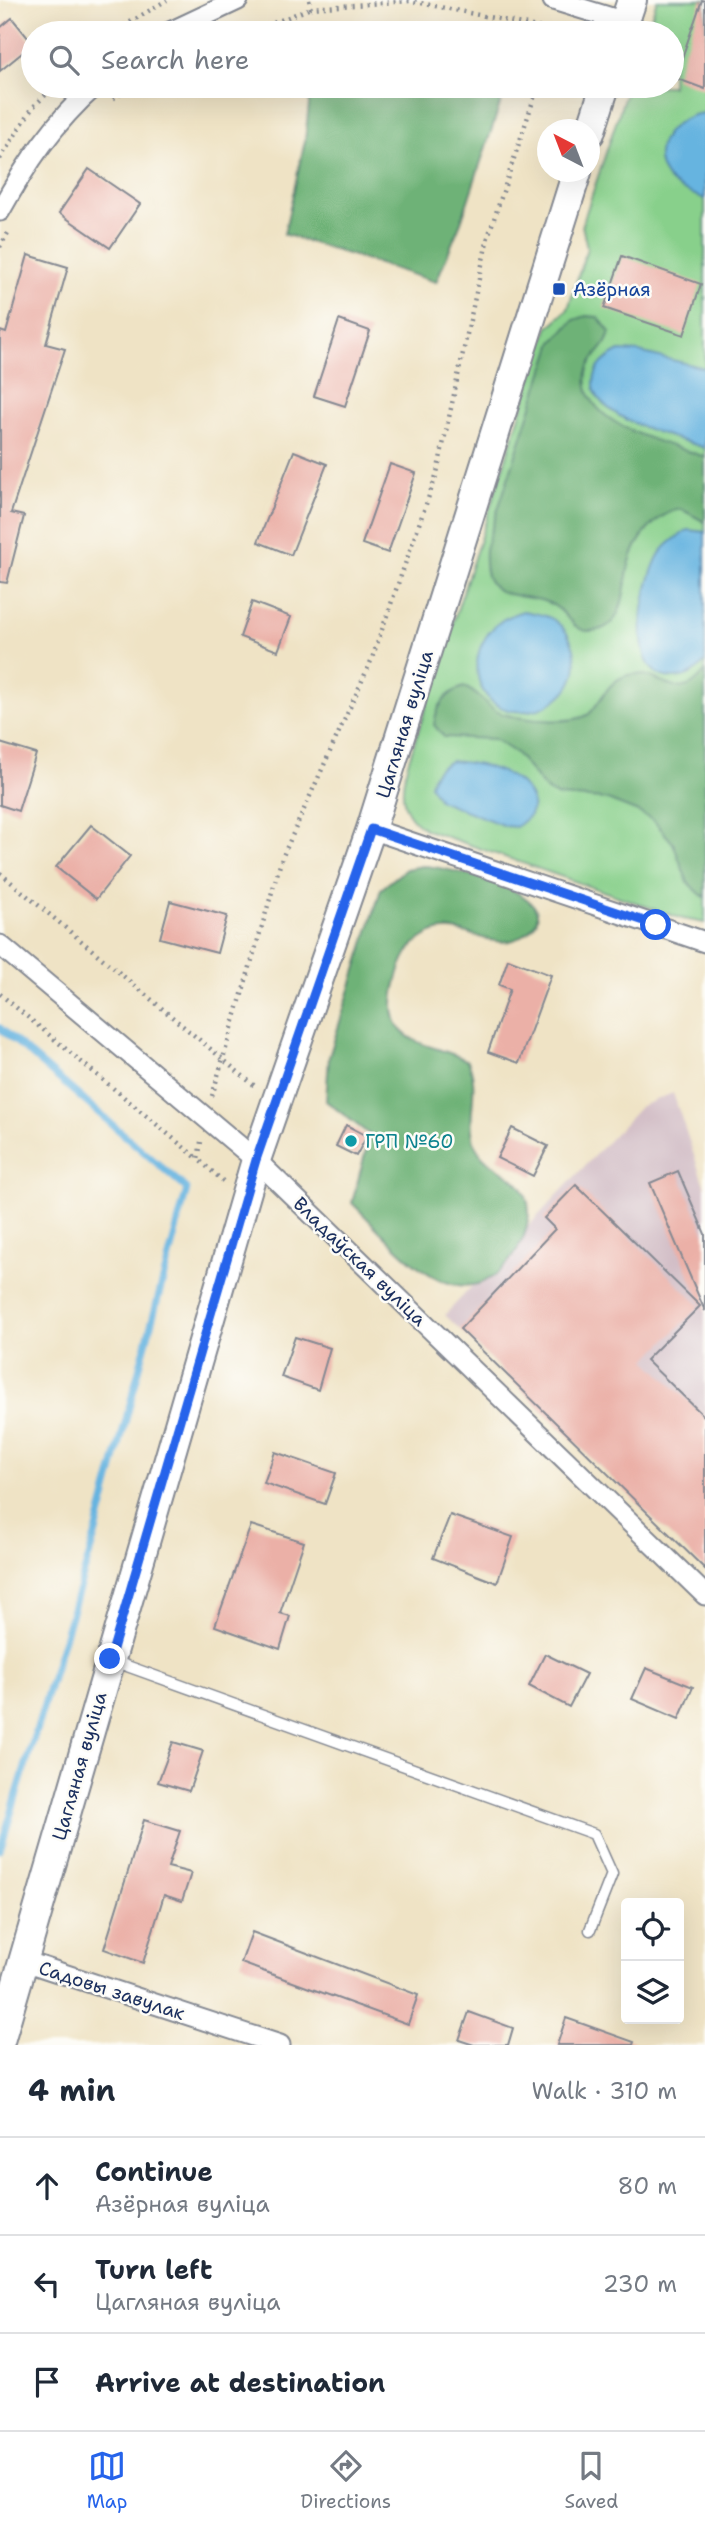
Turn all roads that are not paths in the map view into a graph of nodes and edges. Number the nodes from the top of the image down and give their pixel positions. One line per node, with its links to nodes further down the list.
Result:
1 (238, 0): 4 (street)
2 (553, 0): 3 (street)
3 (626, 18)
4 (193, 21)
5 (81, 98): 9 (street)
6 (601, 98): 7 (street)
7 (594, 119)
8 (575, 182): 10 (street, Цагляная вуліца)
9 (0, 211)
10 (371, 829): 11 (street); 13 (street, Цагляная вуліца)
11 (705, 942)
12 (0, 945): 13 (street, Владаўская вуліца)
13 (256, 1160): 14 (street, Владаўская вуліца); 15 (street, Цагляная вуліца)
14 (705, 1595)
15 (110, 1659): 16 (lane); 17 (street, Цагляная вуліца)
16 (590, 1930)
17 (24, 1961): 18 (street, Цагляная вуліца); 19 (street, Садовы завулак)
18 (0, 2041)
19 (280, 2045)

